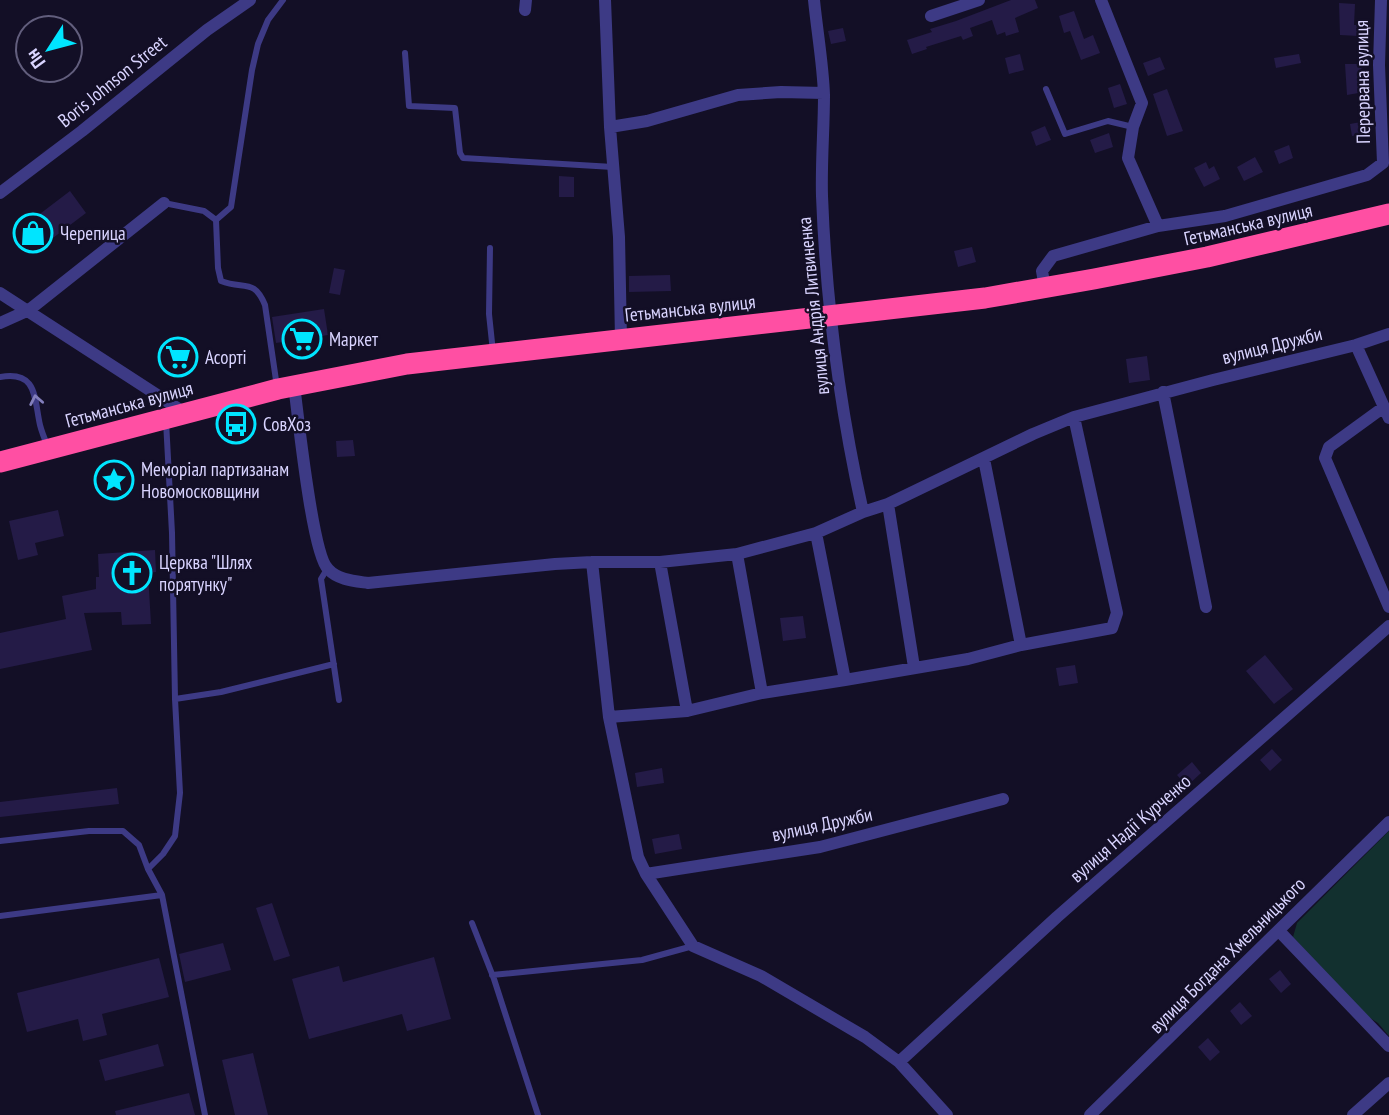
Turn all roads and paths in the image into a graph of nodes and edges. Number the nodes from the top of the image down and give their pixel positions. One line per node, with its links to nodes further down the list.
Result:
1 (250, 0): 15 (street, Boris Johnson Street)
2 (283, 0): 18 (lane)
3 (605, 0): 12 (street)
4 (814, 0): 11 (street, вулиця Андрія Литвиненка)
5 (979, 0): 8 (street)
6 (1101, 0): 13 (street)
7 (1381, 0): 19 (street, Перервана вулиця)
8 (931, 16)
9 (405, 52): 14 (lane)
10 (1046, 89): 13 (lane)
11 (824, 93): 12 (street); 24 (street, вулиця Андрія Литвиненка)
12 (610, 127): 14 (street)
13 (1133, 127): 19 (street)
14 (613, 167): 27 (street)
15 (0, 193)
16 (164, 203): 18 (lane); 23 (street)
17 (1389, 214): 21 (highway, Гетьманська вулиця)
18 (216, 220): 31 (lane)
19 (1157, 226): 21 (street)
20 (490, 248): 29 (lane)
21 (1045, 288): 24 (highway, Гетьманська вулиця)
22 (0, 293): 23 (street)
23 (29, 310): 25 (street); 34 (street)
24 (831, 315): 27 (highway, Гетьманська вулиця); 40 (street, вулиця Андрія Литвиненка)
25 (0, 323)
26 (1389, 334): 28 (street, вулиця Дружби)
27 (621, 339): 29 (highway, Гетьманська вулиця)
28 (1356, 345): 32 (street, вулиця Дружби); 33 (street)
29 (493, 354): 31 (highway, Гетьманська вулиця)
30 (0, 377): 36 (lane, one-way to 30)
31 (286, 387): 34 (highway, Гетьманська вулиця); 45 (street)
32 (1163, 392): 35 (street, вулиця Дружби); 46 (street)
33 (1387, 412): 47 (street)
34 (176, 416): 36 (highway, Гетьманська вулиця); 54 (lane)
35 (1074, 417): 37 (street, вулиця Дружби); 49 (street)
36 (48, 449): 38 (highway, Гетьманська вулиця)
37 (984, 459): 39 (street, вулиця Дружби); 49 (street)
38 (0, 462)
39 (888, 504): 40 (street, вулиця Дружби); 51 (street)
40 (863, 512): 41 (street, вулиця Дружби)
41 (816, 533): 42 (street, вулиця Дружби); 52 (street)
42 (737, 554): 44 (street, вулиця Дружби); 53 (street)
43 (592, 562): 44 (street, вулиця Дружби); 45 (street, вулиця Дружби); 57 (street)
44 (660, 562): 56 (street)
45 (327, 569): 50 (lane)
46 (1206, 607)
47 (1389, 607)
48 (1389, 626): 70 (street, вулиця Надії Курченко)
49 (1021, 645): 51 (street)
50 (334, 664): 54 (lane); 55 (lane)
51 (914, 667): 52 (street)
52 (845, 680): 53 (street)
53 (762, 693): 56 (street)
54 (175, 699): 61 (lane)
55 (339, 700)
56 (687, 710): 57 (street)
57 (609, 717): 62 (street)
58 (1003, 799): 62 (street, вулиця Дружби)
59 (1389, 821): 66 (street, вулиця Богдана Хмельницького)
60 (0, 841): 61 (lane)
61 (148, 869): 63 (lane)
62 (646, 874): 67 (street)
63 (162, 895): 64 (lane); 72 (lane)
64 (0, 916)
65 (472, 923): 68 (lane)
66 (1279, 931): 69 (street); 75 (street, вулиця Богдана Хмельницького)
67 (693, 946): 68 (lane); 70 (street)
68 (492, 975): 73 (lane)
69 (1389, 1046)
70 (899, 1062): 74 (street)
71 (1389, 1083): 76 (street)
72 (205, 1115)
73 (538, 1115)
74 (947, 1115)
75 (1090, 1115)
76 (1353, 1115)

